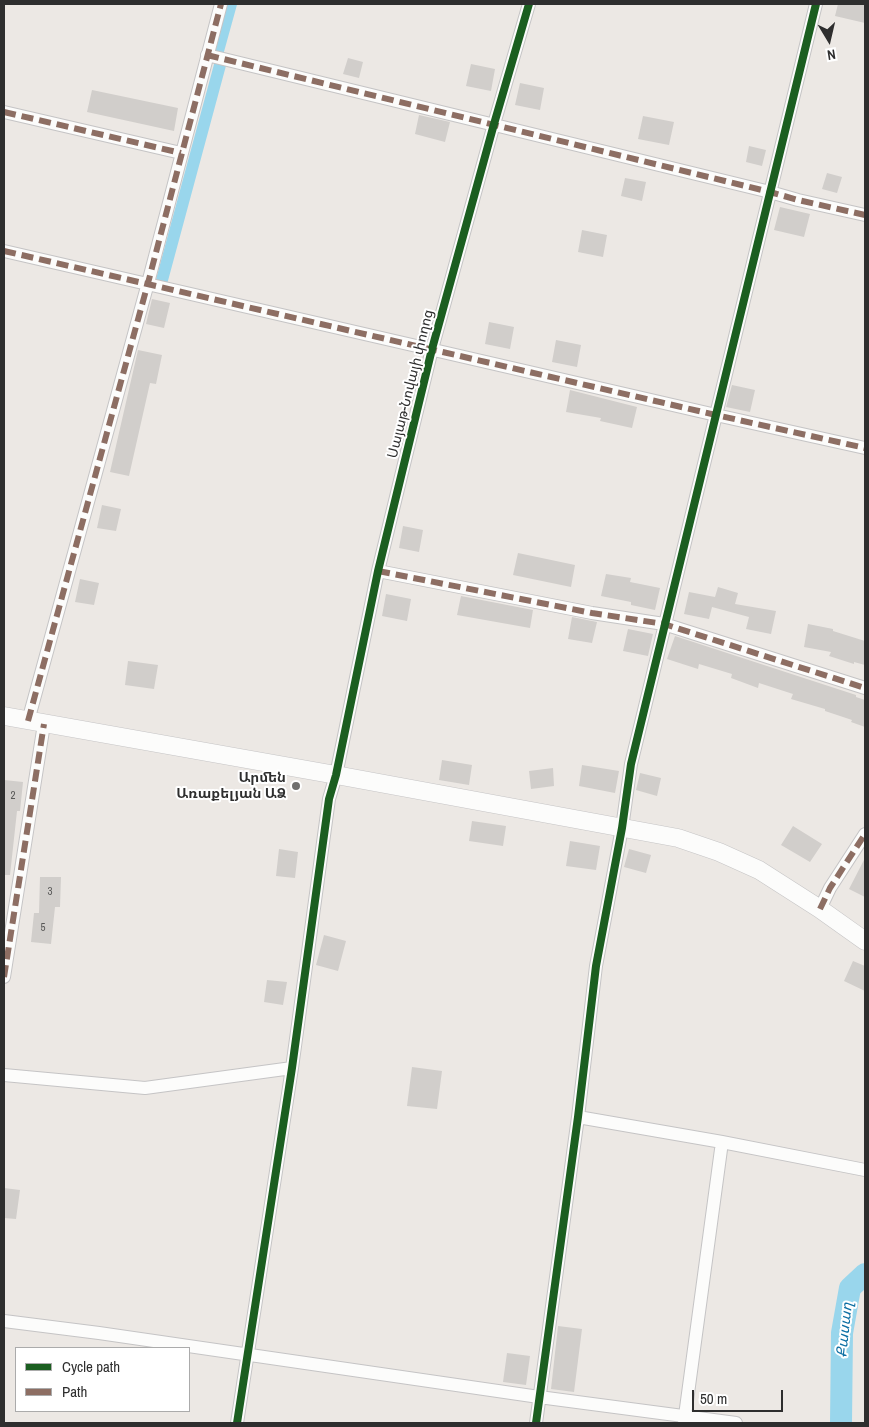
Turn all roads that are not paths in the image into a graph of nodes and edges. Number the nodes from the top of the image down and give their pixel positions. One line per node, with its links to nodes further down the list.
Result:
1 (221, 4): 4 (street)
2 (529, 4): 6 (street, Սայաթ-Նովայի փողոց)
3 (816, 4): 8 (street)
4 (208, 55): 6 (street); 7 (street)
5 (4, 112): 7 (street)
6 (494, 124): 8 (street); 12 (street, Սայաթ-Նովայի փողոց)
7 (181, 153): 11 (street)
8 (770, 192): 9 (street); 13 (street)
9 (865, 215)
10 (4, 251): 11 (street)
11 (148, 283): 12 (street); 19 (street)
12 (432, 349): 13 (street); 15 (street, Սայաթ-Նովայի փողոց)
13 (716, 415): 14 (street); 16 (street)
14 (865, 448)
15 (378, 571): 16 (street); 20 (street, Սայաթ-Նովայի փողոց)
16 (664, 624): 17 (street); 21 (street)
17 (865, 688)
18 (4, 716): 19 (main road)
19 (36, 722): 20 (main road); 25 (street)
20 (336, 775): 21 (main road); 26 (street, Սայաթ-Նովայի փողոց)
21 (622, 828): 23 (main road); 28 (street)
22 (865, 834): 23 (street)
23 (820, 909): 24 (main road)
24 (865, 941)
25 (4, 977)
26 (292, 1068): 27 (street); 32 (street, Սայաթ-Նովայի փողոց)
27 (4, 1075)
28 (578, 1117): 29 (street); 33 (street)
29 (722, 1142): 30 (street); 34 (street)
30 (865, 1170)
31 (4, 1322): 32 (street)
32 (247, 1355): 33 (street); 35 (street, Սայաթ-Նովայի փողոց)
33 (540, 1397): 34 (street); 36 (street)
34 (684, 1420): 37 (street)
35 (237, 1423)
36 (536, 1423)
37 (736, 1423)

